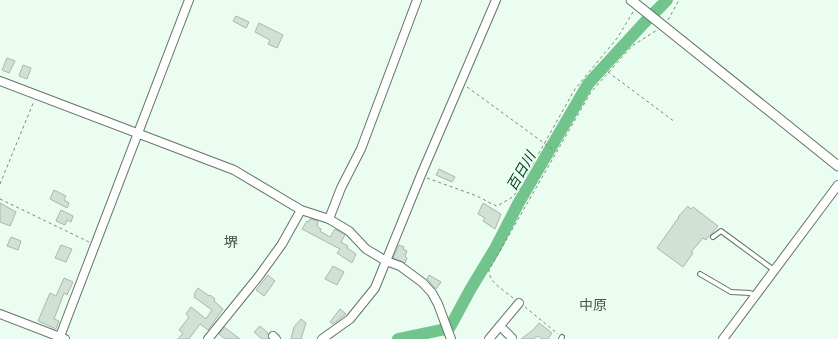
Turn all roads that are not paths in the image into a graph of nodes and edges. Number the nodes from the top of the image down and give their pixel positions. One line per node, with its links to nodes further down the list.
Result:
1 (189, 0): 6 (street)
2 (417, 0): 10 (street)
3 (496, 0): 12 (street)
4 (637, 5): 7 (street)
5 (0, 81): 6 (street)
6 (138, 134): 9 (street); 20 (street)
7 (838, 166)
8 (838, 184): 13 (street)
9 (301, 210): 10 (street); 22 (street)
10 (329, 219): 12 (street)
11 (713, 237): 13 (lane)
12 (386, 261): 19 (street); 23 (street)
13 (774, 270): 15 (street)
14 (700, 274): 15 (lane)
15 (755, 296): 25 (street)
16 (519, 303): 18 (street)
17 (0, 314): 20 (street)
18 (500, 326): 21 (street); 24 (street)
19 (448, 331)
20 (61, 338)
21 (512, 338)
22 (208, 339)
23 (322, 339)
24 (489, 339)
25 (724, 339)

